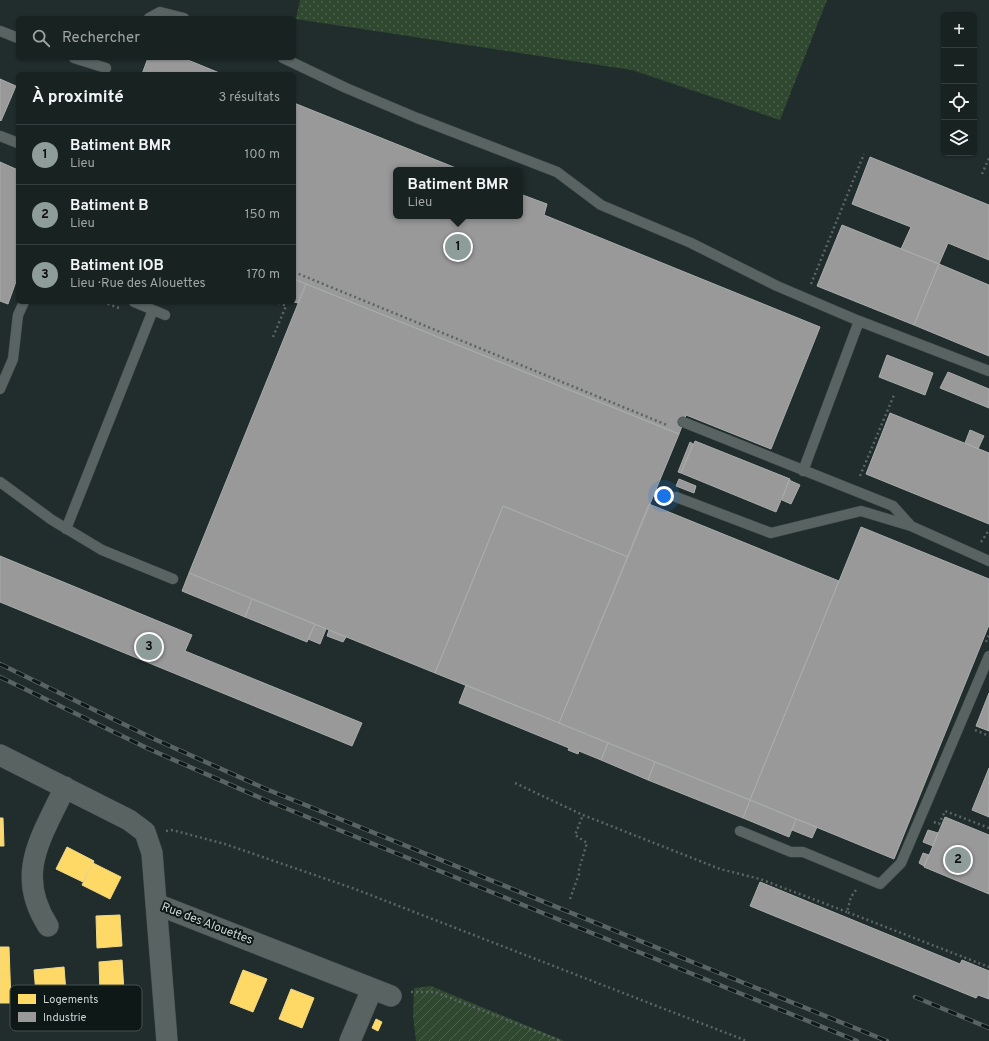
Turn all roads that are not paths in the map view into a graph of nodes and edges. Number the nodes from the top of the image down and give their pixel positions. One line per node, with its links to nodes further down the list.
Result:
1 (153, 16): 2 (lane)
2 (176, 16)
3 (0, 31): 4 (lane)
4 (16, 37)
5 (81, 60): 7 (lane)
6 (287, 60): 14 (lane)
7 (106, 67)
8 (0, 136): 9 (lane)
9 (16, 142)
10 (23, 304): 16 (lane)
11 (138, 304): 12 (lane)
12 (152, 310): 13 (lane); 22 (lane)
13 (165, 315)
14 (859, 321): 15 (lane); 18 (lane)
15 (989, 371)
16 (0, 389)
17 (683, 422): 18 (lane)
18 (803, 471): 21 (lane)
19 (0, 482): 22 (lane)
20 (676, 497): 21 (lane)
21 (911, 526): 23 (lane)
22 (66, 529): 24 (lane)
23 (989, 561)
24 (173, 579)
25 (989, 656): 28 (lane)
26 (0, 755): 27 (street)
27 (65, 787): 29 (street, Rue des Alouettes); 30 (street)
28 (740, 831)
29 (156, 904): 31 (street); 32 (street, Rue des Alouettes)
30 (48, 926)
31 (167, 1041)
32 (350, 1041)

